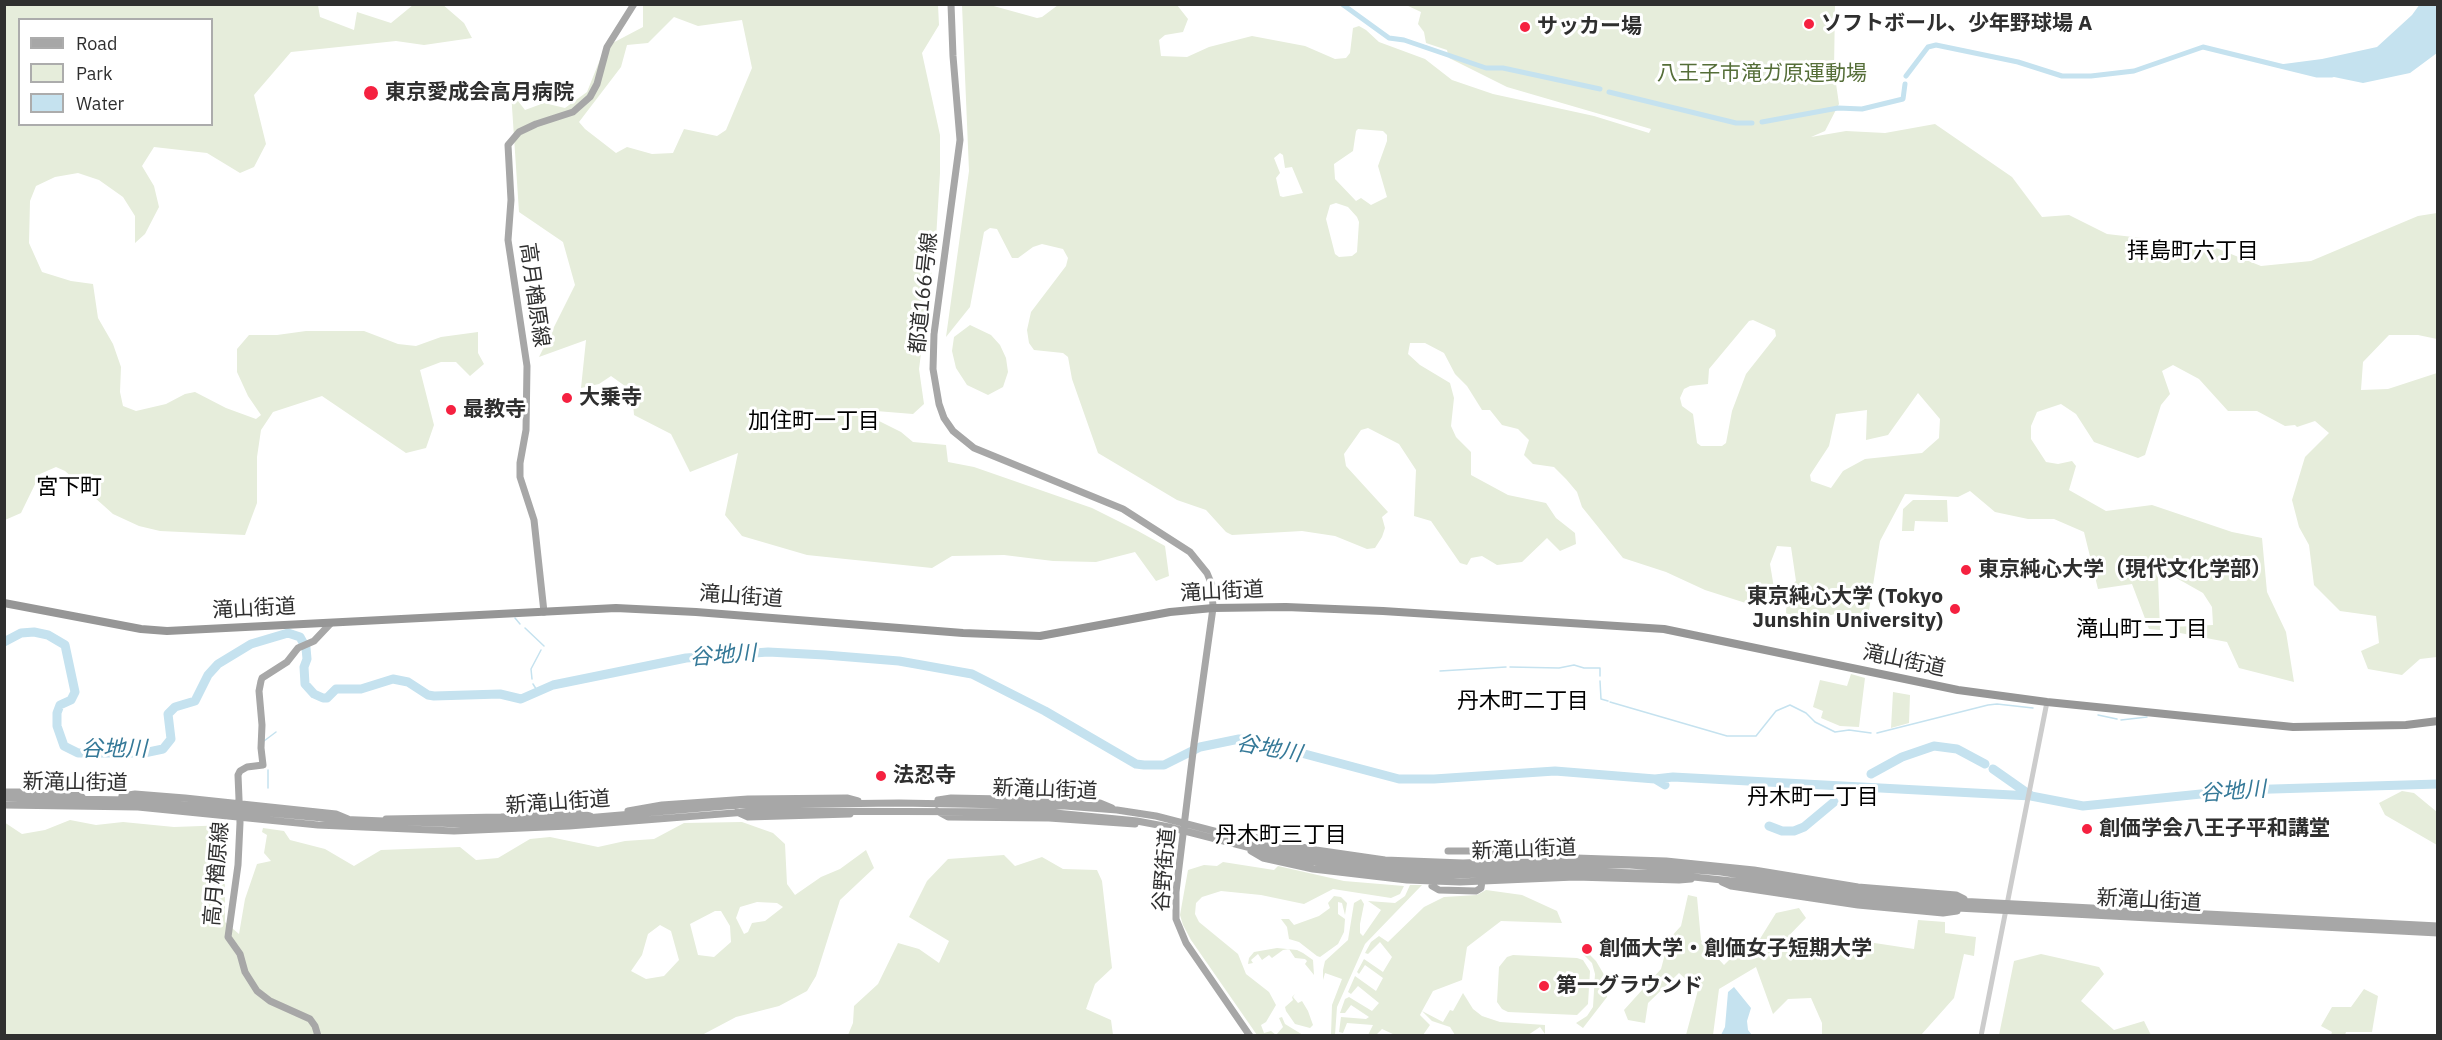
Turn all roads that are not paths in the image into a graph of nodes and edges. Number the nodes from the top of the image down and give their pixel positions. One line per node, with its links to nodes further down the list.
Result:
1 (634, 4): 5 (main road, 高月楢原線)
2 (951, 4): 4 (main road, 都道166号線)
3 (4, 603): 6 (highway, 滝山街道)
4 (1213, 608): 5 (highway, 滝山街道); 7 (highway, 滝山街道); 18 (main road, 谷野街道)
5 (544, 612): 6 (highway, 滝山街道)
6 (331, 623): 13 (main road, 高月楢原線)
7 (2048, 702): 8 (highway, 滝山街道); 31 (street)
8 (2438, 721)
9 (4, 792): 11 (main road)
10 (4, 798): 11 (main road, 新滝山街道)
11 (86, 799): 12 (main road, 新滝山街道)
12 (104, 799): 13 (main road); 15 (main road, 新滝山街道)
13 (239, 804): 17 (main road); 37 (main road, 高月楢原線)
14 (7, 805): 15 (main road, 新滝山街道)
15 (217, 810): 16 (main road)
16 (269, 817): 17 (main road); 19 (main road, 新滝山街道)
17 (351, 821): 18 (main road, 新滝山街道)
18 (1185, 823): 19 (main road, 谷野街道); 20 (main road, 新滝山街道)
19 (1185, 831): 21 (main road, 新滝山街道); 38 (main road, 谷野街道)
20 (1217, 831): 23 (main road); 28 (main road, 新滝山街道)
21 (1246, 848): 24 (main road, 新滝山街道); 26 (main road)
22 (1448, 851): 23 (main road)
23 (1496, 862): 30 (main road)
24 (1703, 877): 25 (main road, 新滝山街道); 26 (main road)
25 (1716, 878): 28 (main road, 新滝山街道); 32 (main road)
26 (1482, 881): 27 (main road)
27 (1432, 886)
28 (1813, 889): 29 (main road)
29 (1858, 896): 30 (main road, 新滝山街道); 32 (main road, 新滝山街道)
30 (1967, 901): 31 (main road, 新滝山街道)
31 (2007, 903): 33 (street); 34 (main road, 新滝山街道)
32 (1971, 909): 33 (main road, 新滝山街道)
33 (2006, 911): 34 (main road, 新滝山街道); 39 (street)
34 (2310, 923): 35 (main road, 新滝山街道); 36 (main road, 新滝山街道)
35 (2438, 926)
36 (2438, 933)
37 (318, 1035)
38 (1250, 1035)
39 (1981, 1035)

